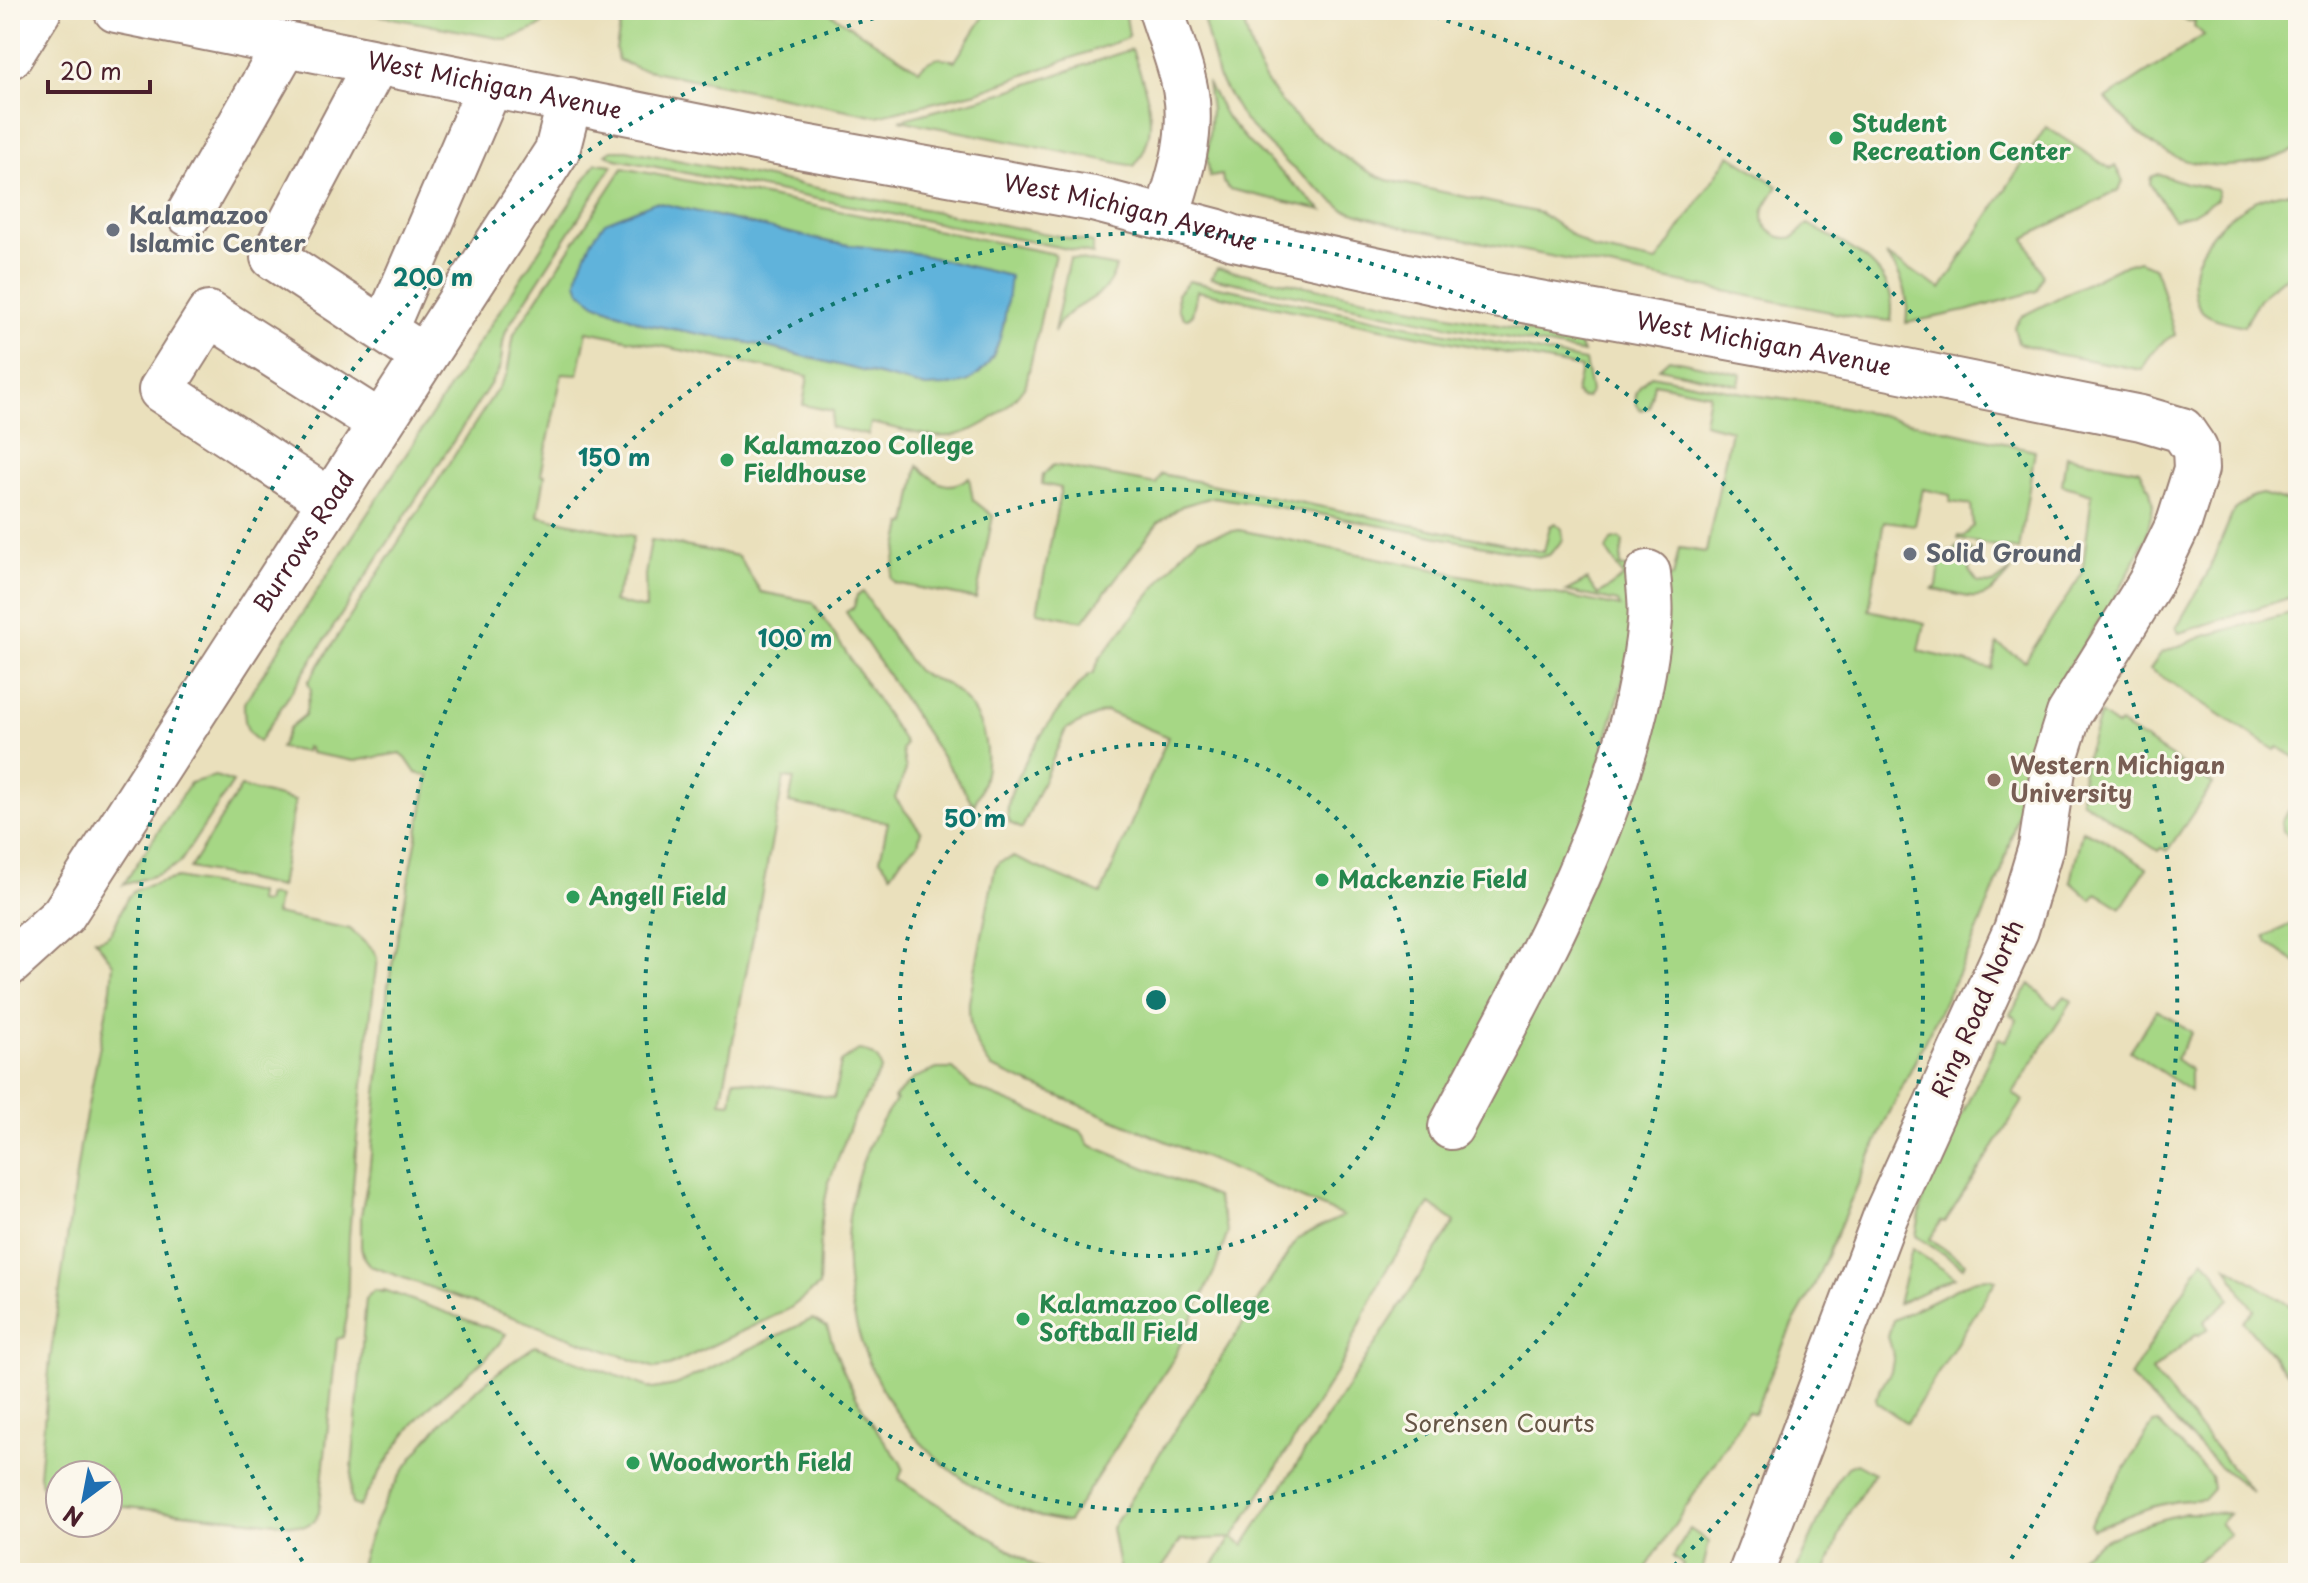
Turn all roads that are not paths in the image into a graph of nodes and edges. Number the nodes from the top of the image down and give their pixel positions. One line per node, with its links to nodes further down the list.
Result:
1 (39, 10): 5 (street)
2 (116, 10): 4 (street, West Michigan Avenue)
3 (1161, 10): 10 (street)
4 (286, 44): 6 (street, West Michigan Avenue); 9 (street)
5 (10, 56)
6 (376, 63): 7 (street, West Michigan Avenue); 11 (street)
7 (490, 86): 8 (street, West Michigan Avenue); 11 (street)
8 (570, 100): 10 (street, West Michigan Avenue); 12 (street, Burrows Road)
9 (189, 214)
10 (1166, 218): 14 (street, West Michigan Avenue)
11 (385, 329): 12 (street)
12 (423, 356): 13 (street, Burrows Road)
13 (380, 423): 15 (street, Burrows Road); 15 (street)
14 (2195, 449): 19 (street, Ring Road North)
15 (330, 501): 17 (street, Burrows Road)
16 (1648, 573): 18 (street)
17 (11, 959)
18 (1451, 1127)
19 (1751, 1573)

